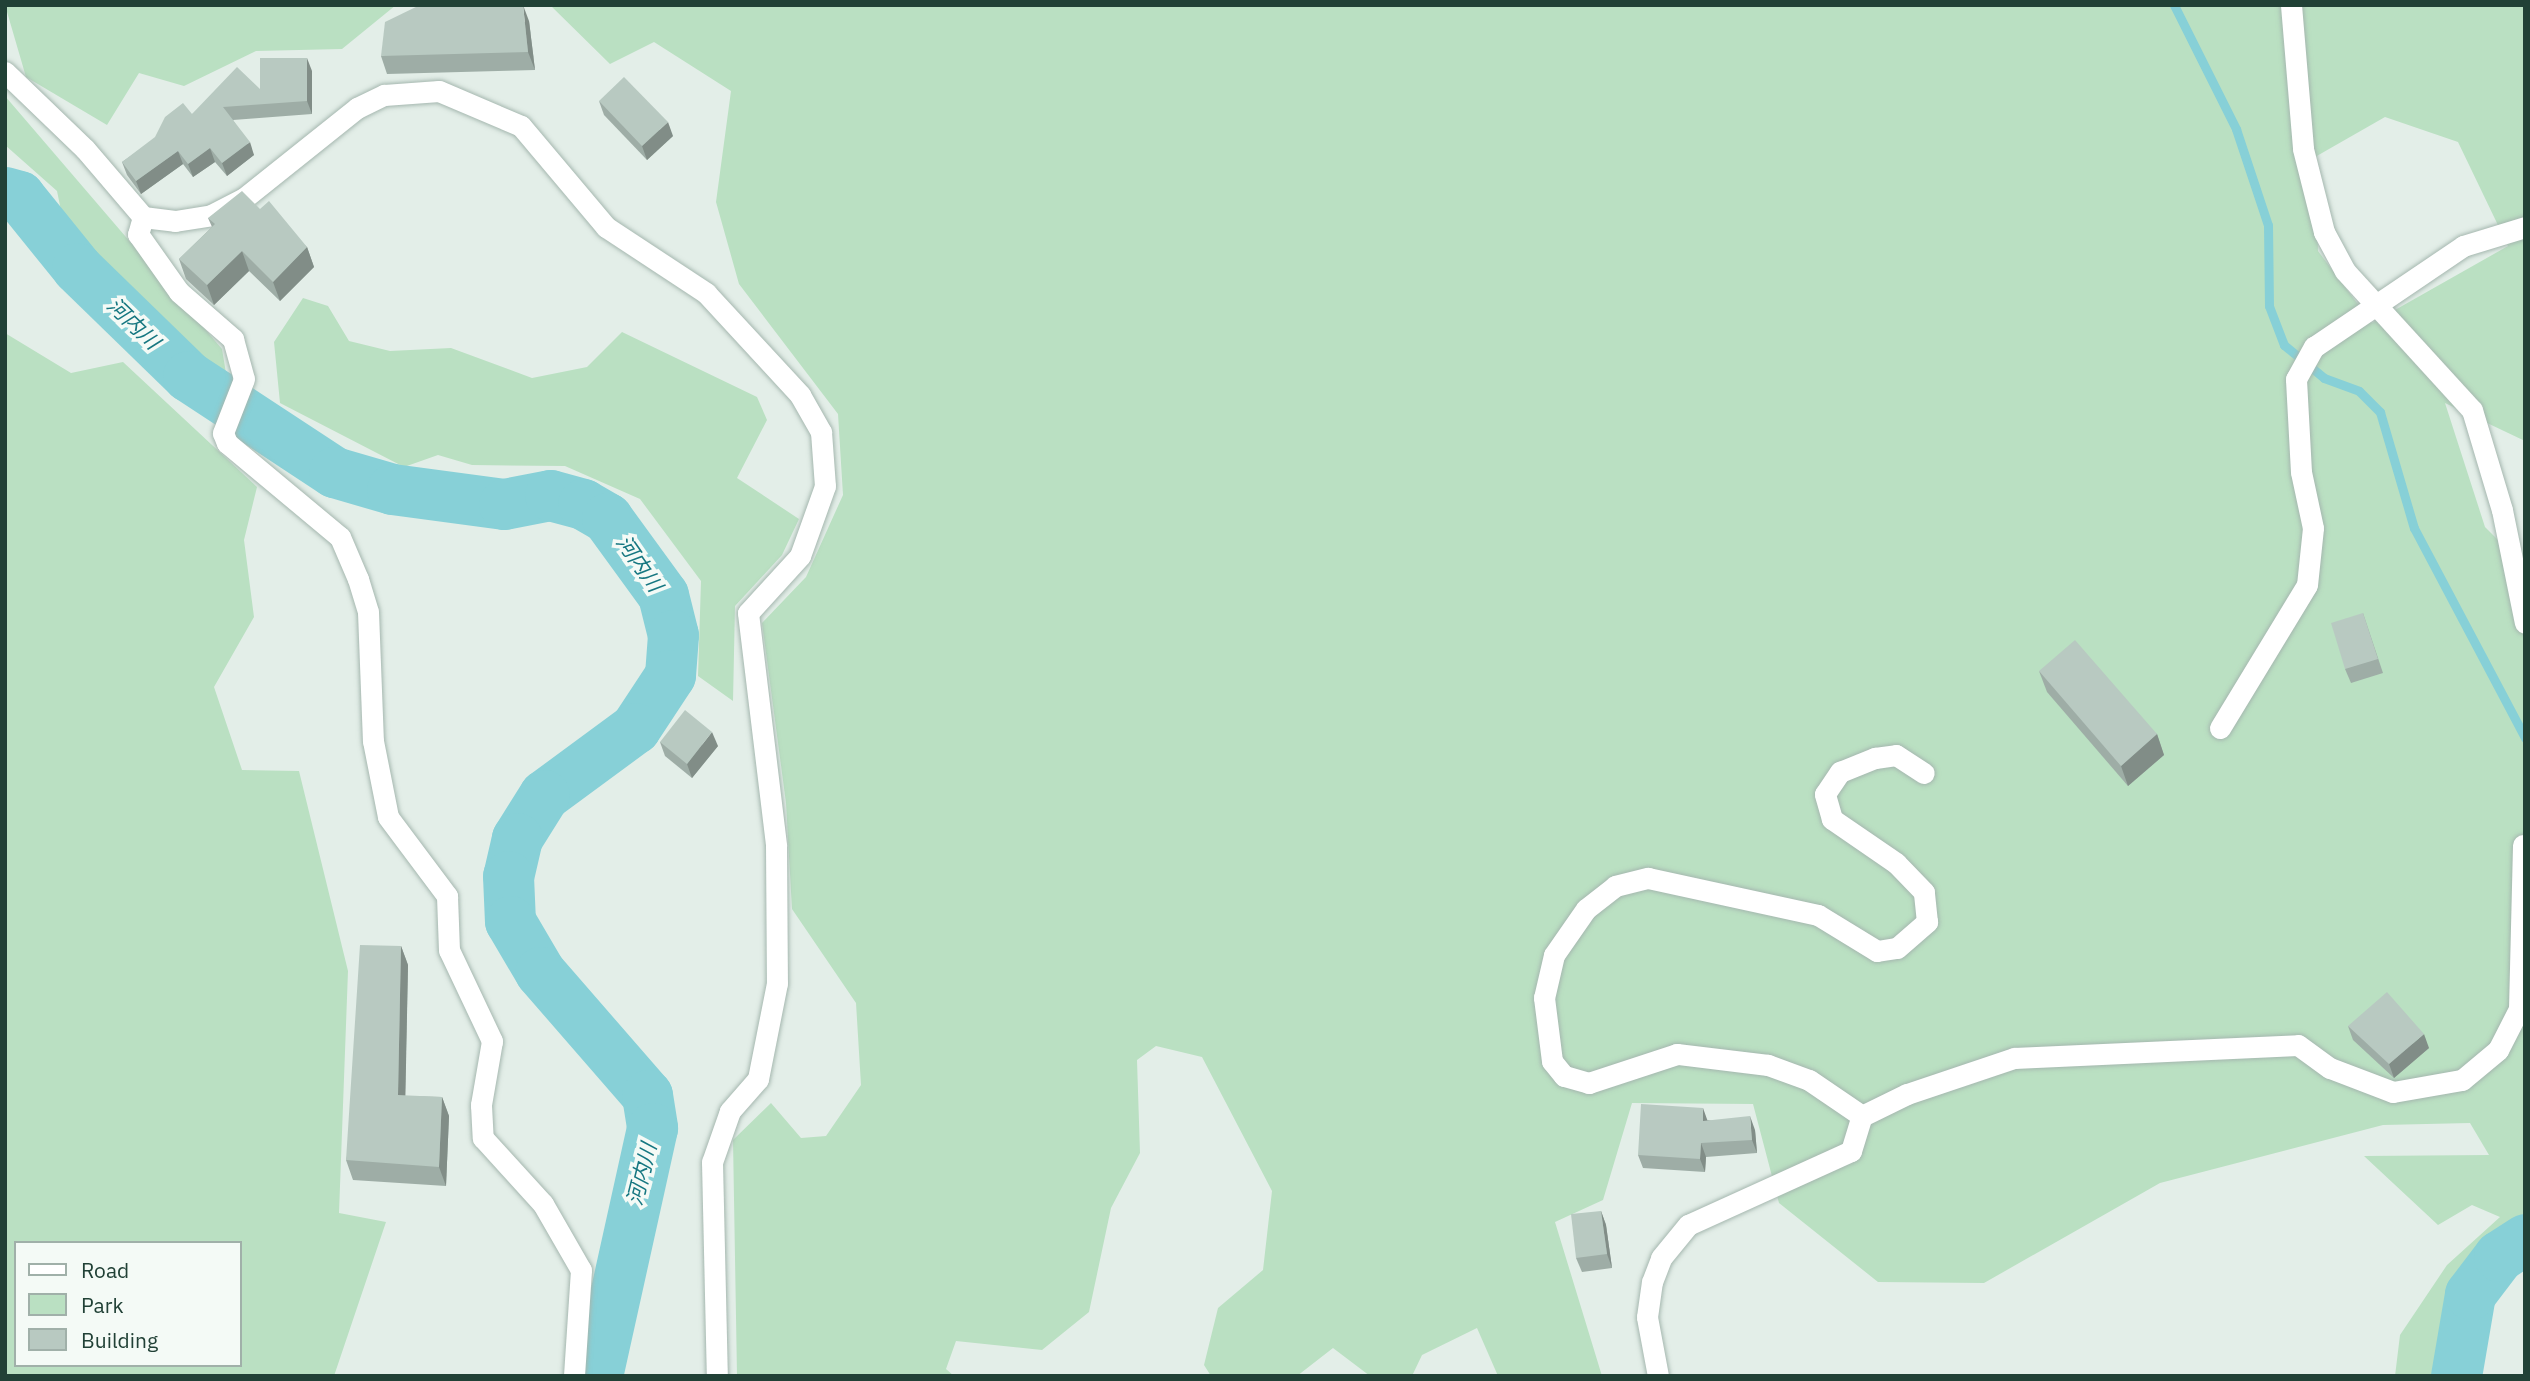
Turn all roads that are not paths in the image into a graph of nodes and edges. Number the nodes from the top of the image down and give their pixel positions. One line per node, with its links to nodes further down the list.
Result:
1 (2291, 5): 5 (street)
2 (5, 72): 3 (street)
3 (143, 217): 11 (street); 12 (street)
4 (2525, 227): 5 (street)
5 (2372, 303): 6 (street); 7 (street)
6 (2525, 623)
7 (2220, 728)
8 (1924, 773): 10 (street)
9 (2523, 845): 10 (street)
10 (1862, 1116): 13 (street)
11 (574, 1376)
12 (717, 1376)
13 (1658, 1376)

